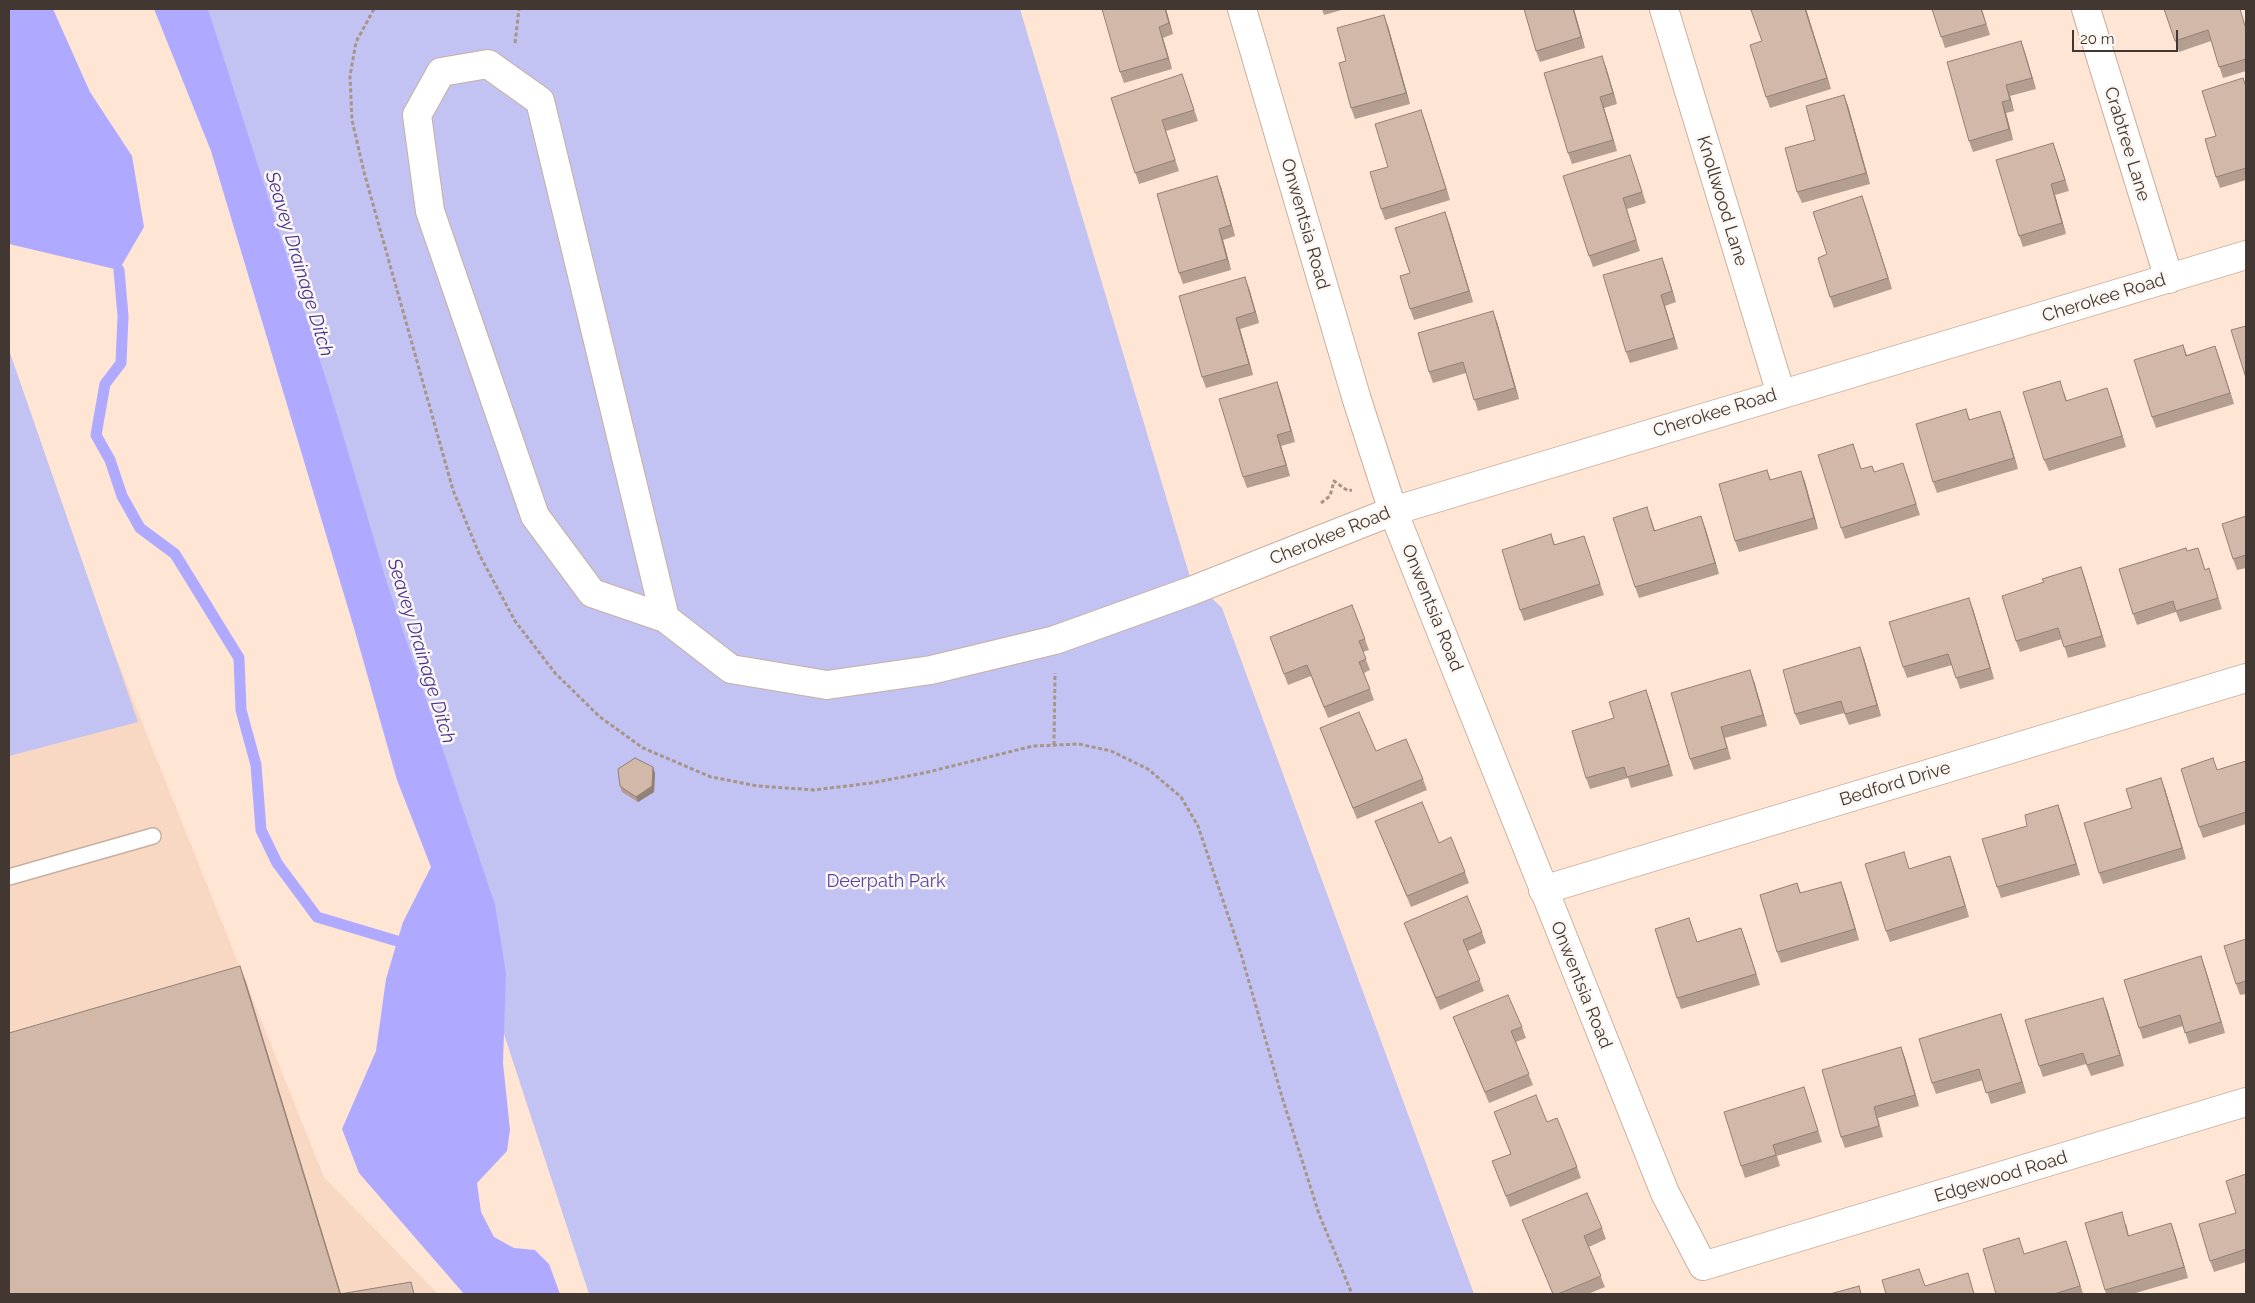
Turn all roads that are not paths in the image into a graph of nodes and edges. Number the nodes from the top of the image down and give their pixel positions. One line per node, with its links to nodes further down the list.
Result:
1 (1242, 9): 7 (street, Onwentsia Road)
2 (1664, 9): 6 (street, Knollwood Lane)
3 (2086, 9): 5 (street, Crabtree Lane)
4 (2246, 255): 5 (street, Cherokee Road)
5 (2169, 279): 6 (street, Cherokee Road)
6 (1781, 394): 7 (street, Cherokee Road)
7 (1393, 511): 8 (street, Cherokee Road); 12 (street, Onwentsia Road)
8 (665, 618): 8 (street, Cherokee Road)
9 (2246, 678): 12 (street, Bedford Drive)
10 (153, 836): 11 (lane)
11 (9, 877)
12 (1543, 890): 14 (street, Onwentsia Road)
13 (2246, 1102): 14 (street, Edgewood Road)
14 (1755, 1252)

